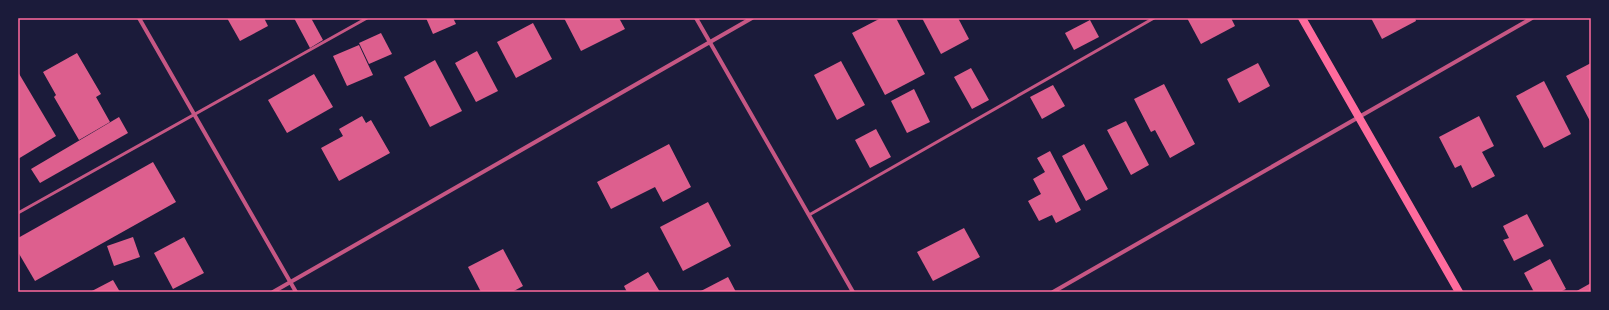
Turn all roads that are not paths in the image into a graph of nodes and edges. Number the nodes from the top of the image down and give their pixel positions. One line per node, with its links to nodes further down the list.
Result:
1 (139, 18): 9 (street)
2 (367, 18): 9 (lane)
3 (696, 18): 8 (street)
4 (752, 18): 8 (street)
5 (1154, 18): 12 (lane)
6 (1302, 18): 10 (main road)
7 (1532, 18): 10 (street)
8 (710, 42): 12 (street); 13 (street)
9 (194, 114): 11 (lane); 13 (street)
10 (1359, 117): 17 (street); 18 (main road)
11 (18, 213)
12 (809, 215): 16 (street)
13 (290, 282): 14 (street); 15 (street)
14 (273, 292)
15 (296, 292)
16 (853, 292)
17 (1053, 292)
18 (1459, 292)

